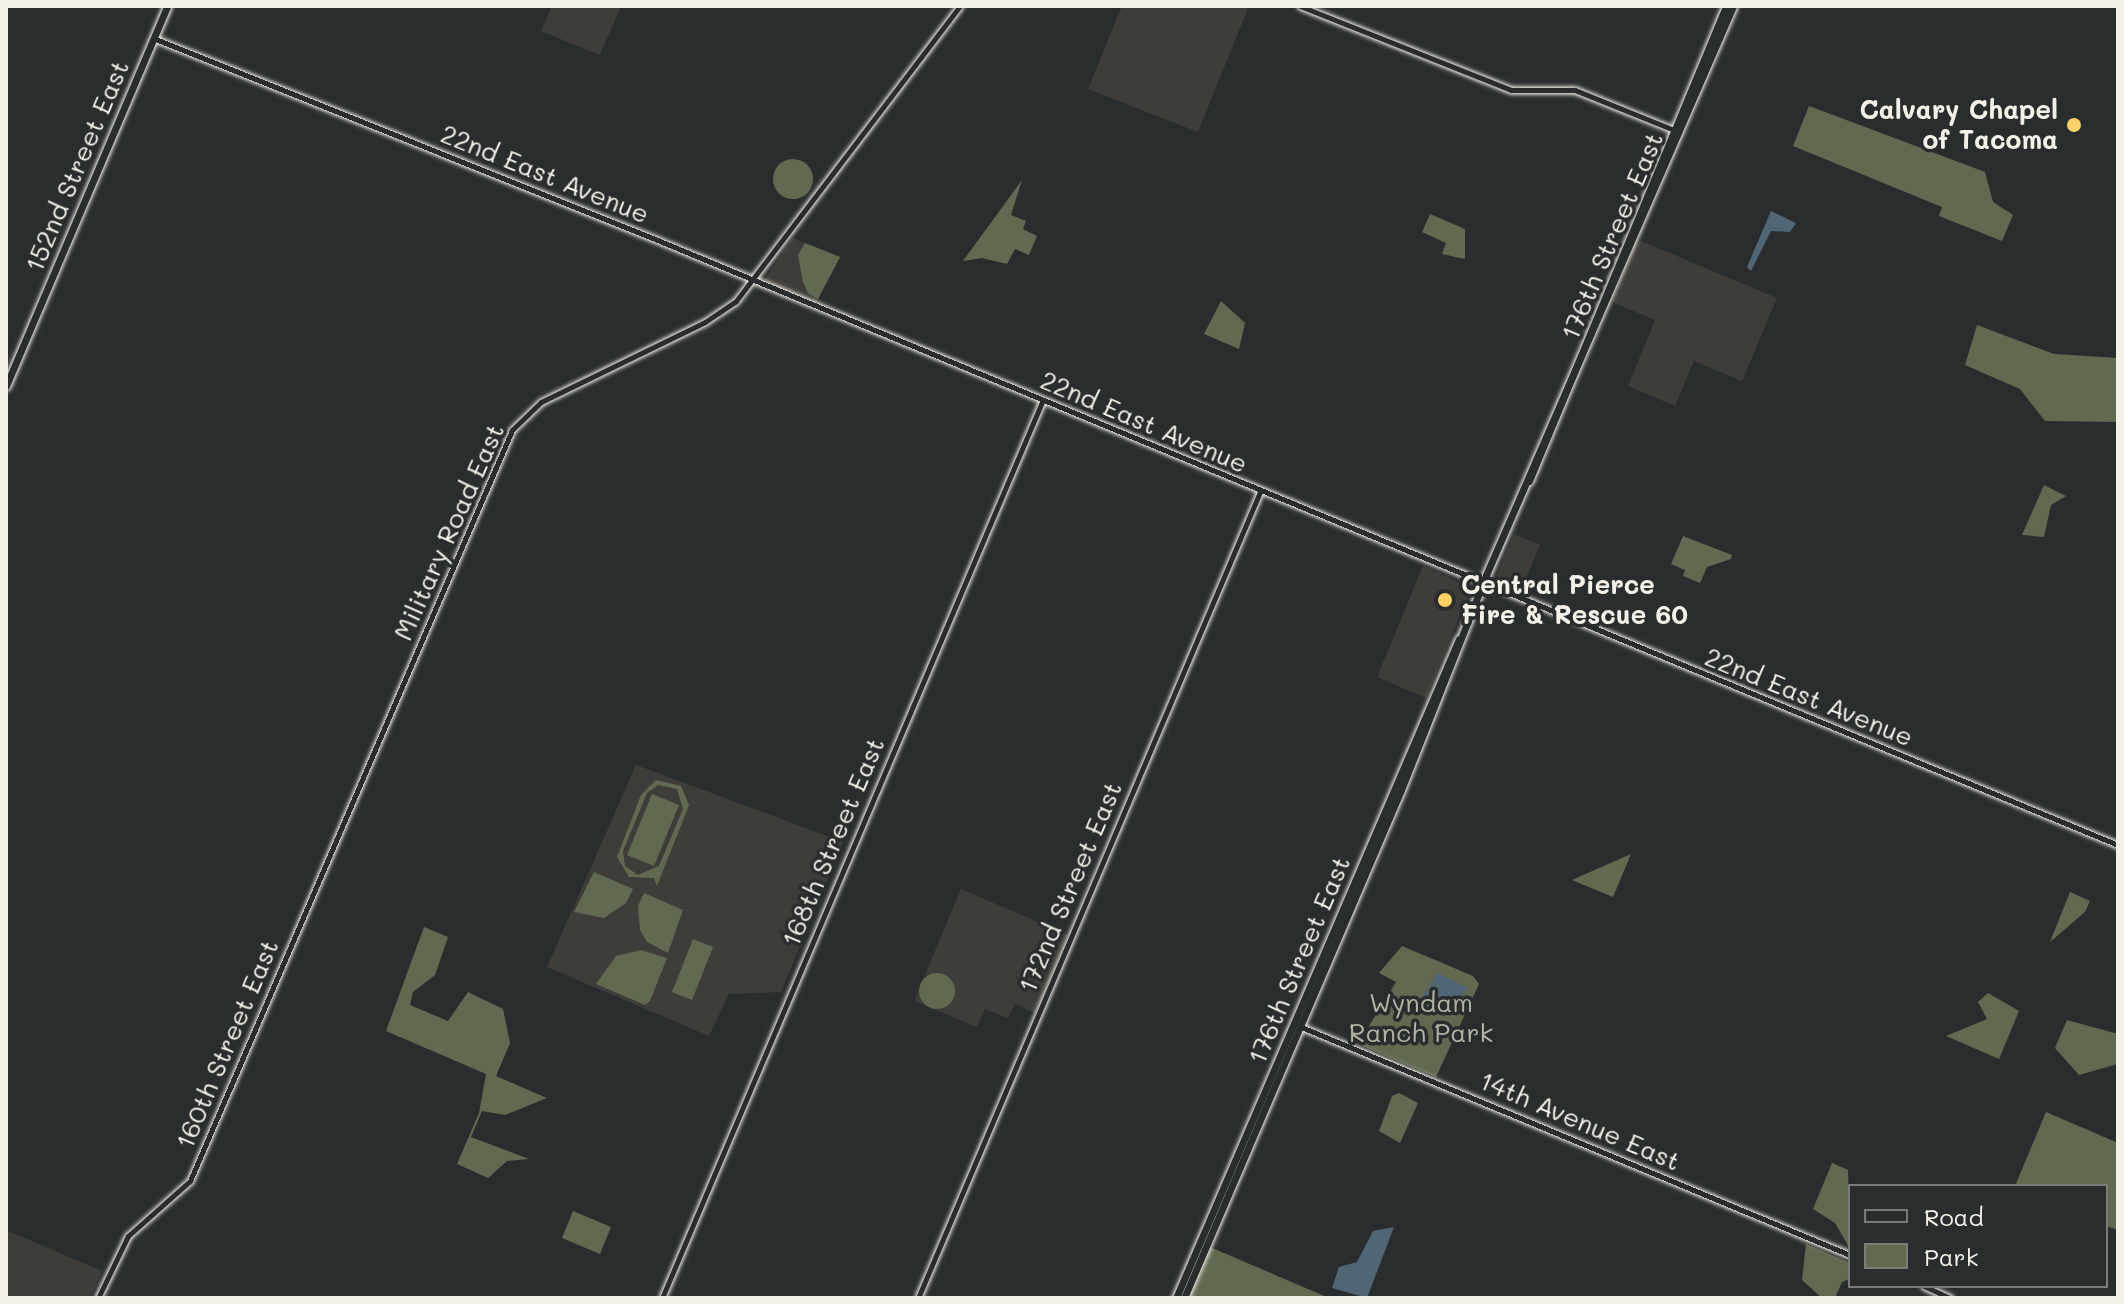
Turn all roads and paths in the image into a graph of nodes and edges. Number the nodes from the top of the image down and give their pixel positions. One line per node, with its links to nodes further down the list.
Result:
1 (167, 6): 6 (main road, 152nd Street East)
2 (960, 6): 10 (street, Military Road East)
3 (1300, 6): 7 (street)
4 (1726, 6): 7 (main road, 176th Street East)
5 (1733, 6): 7 (main road, 176th Street East)
6 (153, 38): 10 (street, 22nd East Avenue); 13 (main road, 152nd Street East)
7 (1675, 130): 8 (main road, 176th Street East); 9 (main road, 176th Street East)
8 (1639, 207): 9 (main road); 11 (main road, 176th Street East)
9 (1634, 235): 12 (main road, 176th Street East)
10 (753, 281): 14 (street, 22nd East Avenue); 24 (street, Military Road East)
11 (1582, 344): 12 (main road); 15 (main road, 176th Street East)
12 (1574, 376): 15 (main road, 176th Street East)
13 (6, 386)
14 (1042, 402): 16 (street, 22nd East Avenue); 34 (street, 168th Street East)
15 (1529, 481): 17 (main road, 176th Street East)
16 (1260, 492): 17 (street, 22nd East Avenue); 35 (street, 172nd Street East)
17 (1483, 585): 18 (main road, 176th Street East); 23 (street, 22nd East Avenue)
18 (1459, 639): 19 (main road, 176th Street East); 20 (main road, 176th Street East)
19 (1409, 751): 20 (main road); 21 (main road, 176th Street East)
20 (1404, 784): 22 (main road, 176th Street East)
21 (1393, 792): 22 (main road); 25 (main road, 176th Street East)
22 (1386, 826): 25 (main road, 176th Street East)
23 (2118, 845)
24 (321, 876): 33 (street, 160th Street East)
25 (1344, 916): 26 (main road, 176th Street East)
26 (1298, 1025): 27 (main road, 176th Street East); 28 (main road, 176th Street East); 31 (street, 14th Avenue East)
27 (1284, 1047): 28 (main road); 29 (main road, 176th Street East)
28 (1271, 1094): 30 (main road, 176th Street East)
29 (1215, 1205): 30 (main road); 36 (main road, 176th Street East)
30 (1208, 1239): 37 (main road, 176th Street East)
31 (1848, 1254)
32 (1928, 1288): 38 (street)
33 (98, 1298)
34 (662, 1298)
35 (918, 1298)
36 (1176, 1298)
37 (1184, 1298)
38 (1950, 1298)

